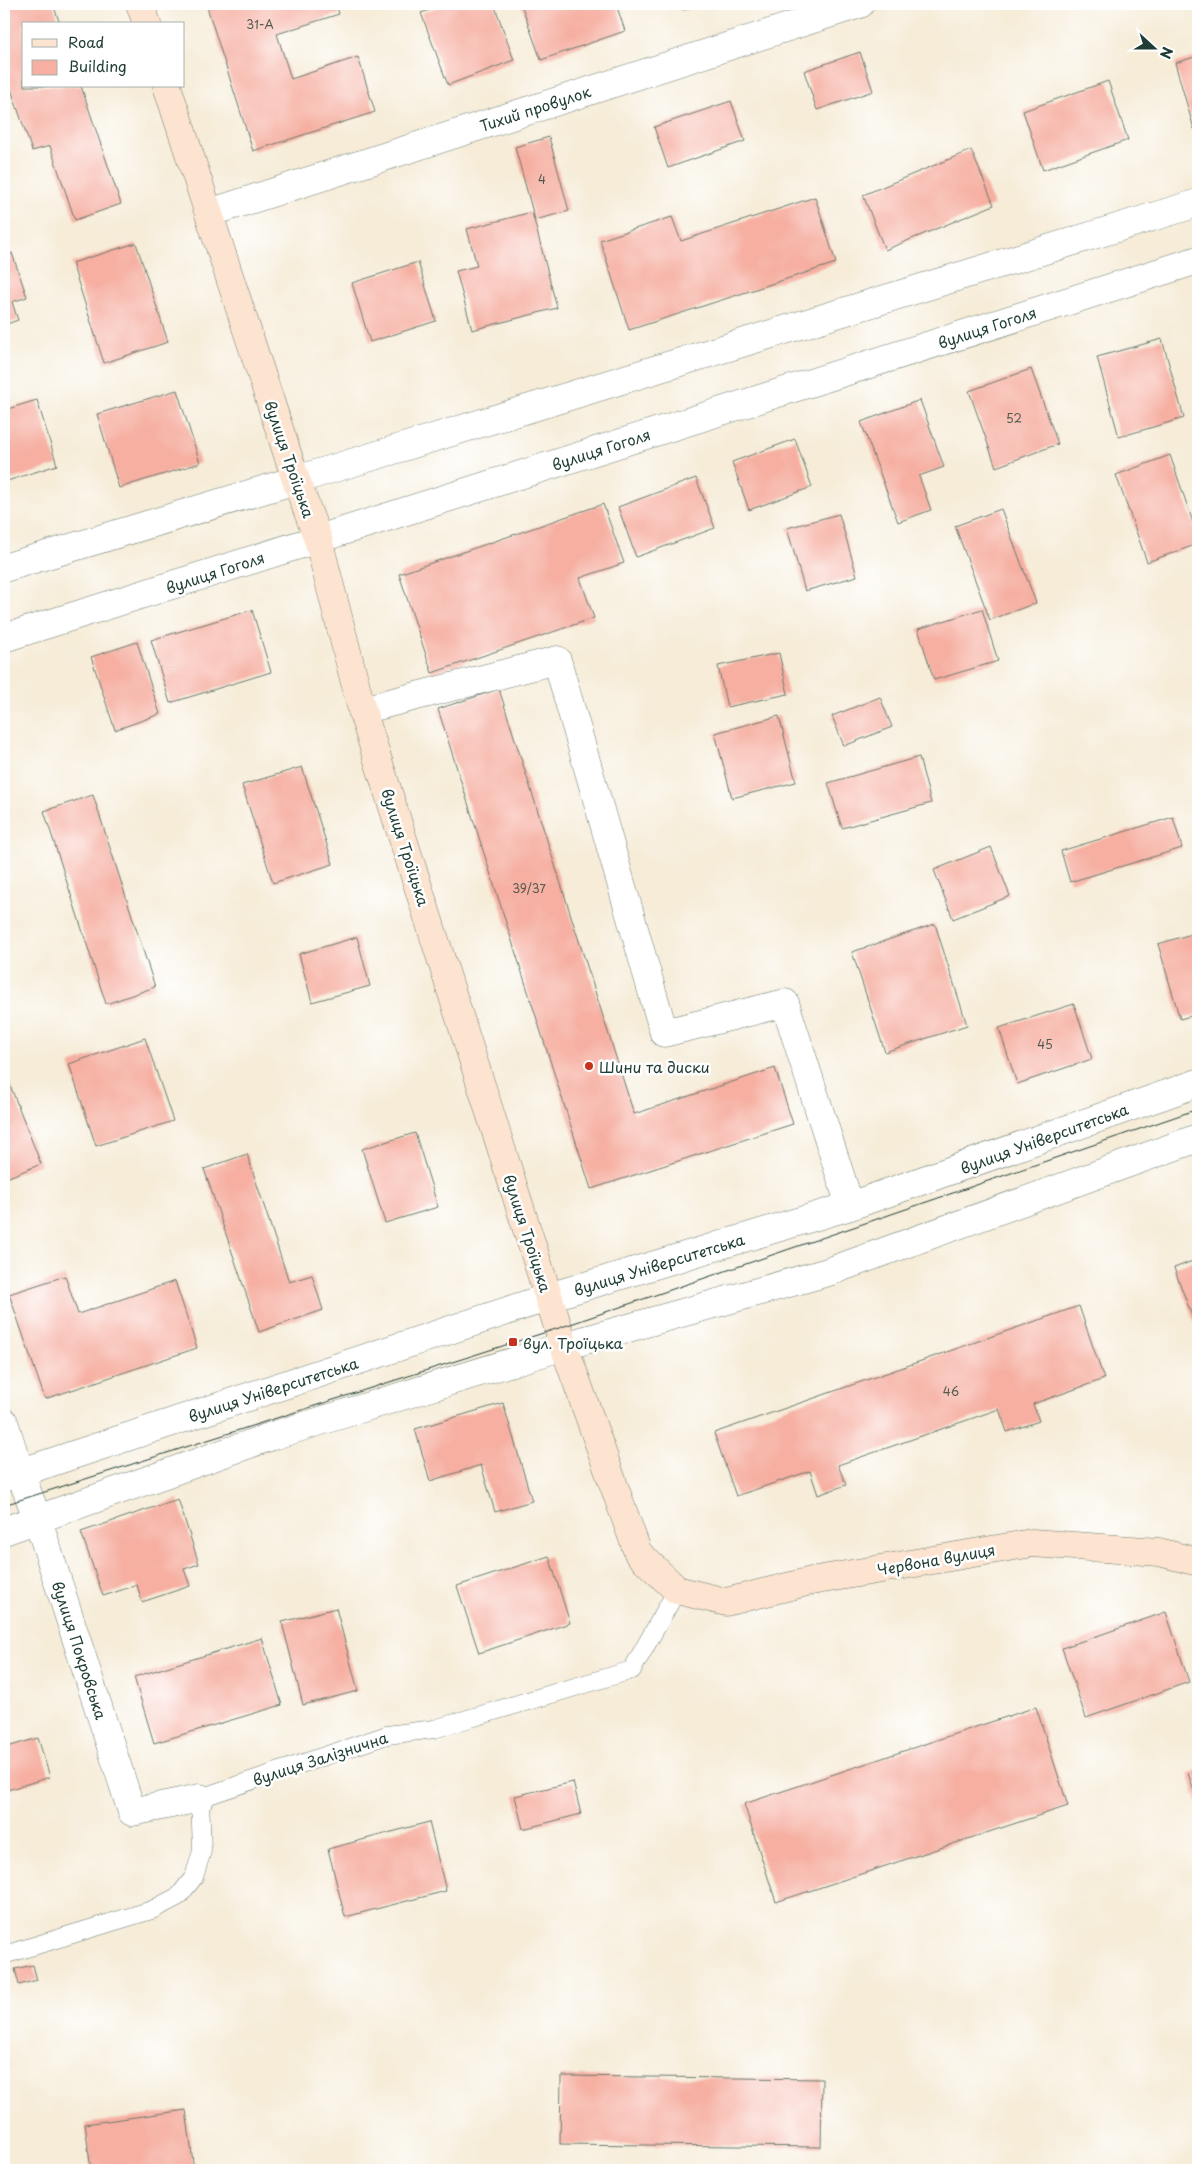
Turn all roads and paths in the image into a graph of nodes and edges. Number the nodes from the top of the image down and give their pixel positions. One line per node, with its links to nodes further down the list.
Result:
1 (140, 4): 3 (main road)
2 (860, 4): 6 (street, Тихий провулок)
3 (146, 22)
4 (168, 88): 6 (main road, вулиця Троїцька)
5 (1198, 202): 8 (street)
6 (209, 213): 8 (main road, вулиця Троїцька)
7 (1198, 260): 9 (street, вулиця Гоголя)
8 (296, 480): 9 (main road, вулиця Троїцька); 10 (street)
9 (318, 539): 11 (street, вулиця Гоголя); 12 (main road, вулиця Троїцька)
10 (4, 568)
11 (4, 638)
12 (362, 710): 15 (street); 16 (main road, вулиця Троїцька)
13 (1198, 1083): 15 (street, вулиця Університетська)
14 (1198, 1138): 17 (street)
15 (850, 1206): 16 (street, вулиця Університетська)
16 (549, 1297): 17 (main road, вулиця Троїцька); 19 (street, вулиця Університетська)
17 (564, 1346): 20 (street); 23 (main road, вулиця Троїцька)
18 (4, 1422): 19 (street, вулиця Покровська)
19 (12, 1476): 20 (street, вулиця Покровська)
20 (38, 1520): 21 (street); 24 (street, вулиця Покровська)
21 (4, 1531)
22 (1198, 1562): 23 (main road, Червона вулиця)
23 (677, 1590): 24 (lane, вулиця Залізнична)
24 (200, 1798): 25 (lane)
25 (4, 1955)

